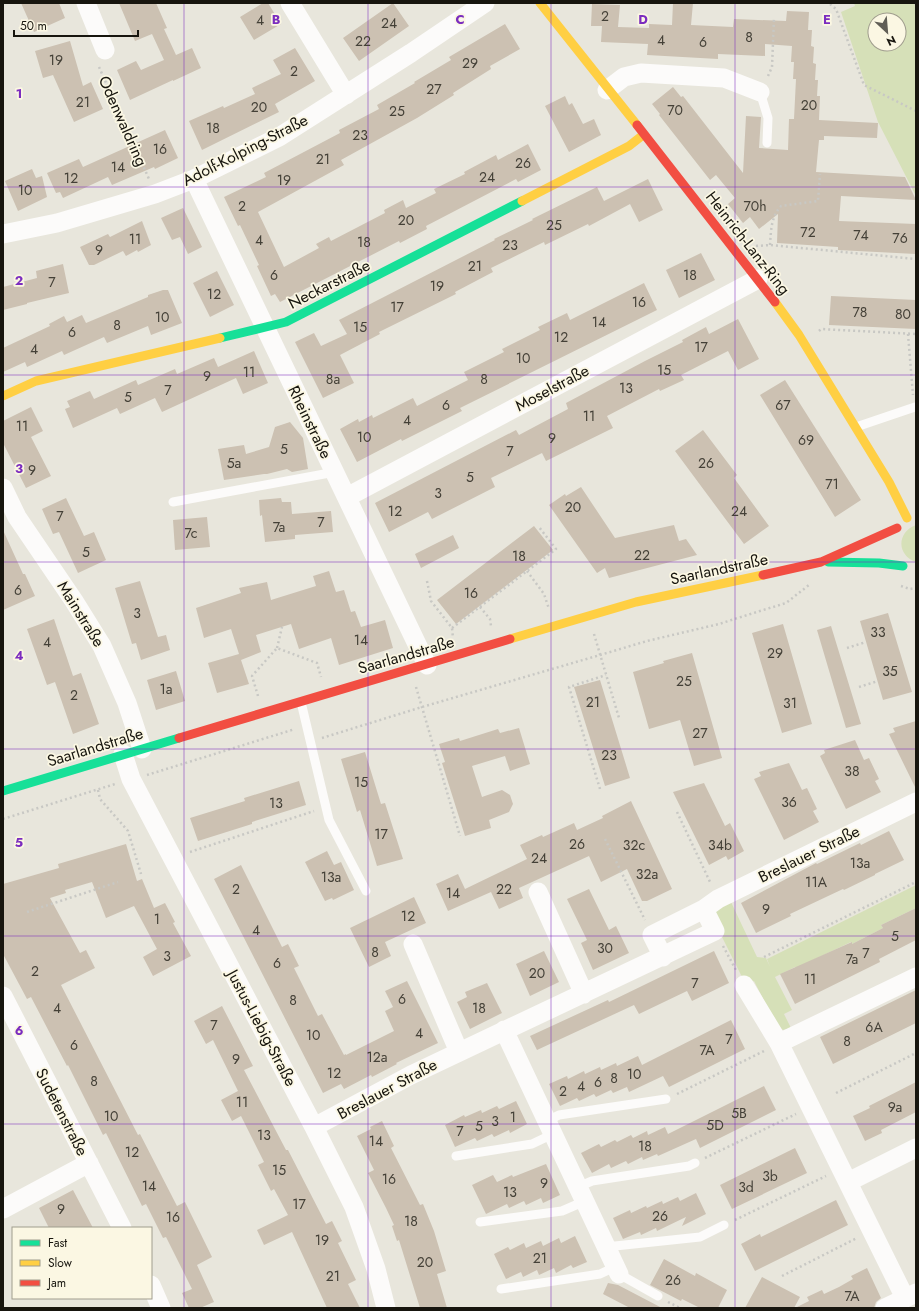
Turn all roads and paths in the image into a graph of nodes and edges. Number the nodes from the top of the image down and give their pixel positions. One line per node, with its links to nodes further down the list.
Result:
1 (86, 3): 7 (street)
2 (290, 3): 10 (street)
3 (485, 3): 10 (street, Adolf-Kolping-Straße)
4 (540, 3): 8 (street, Heinrich-Lanz-Ring)
5 (830, 4): 11 (path)
6 (774, 18): 9 (path)
7 (105, 50): 16 (path, Odenwaldring)
8 (607, 90): 9 (street); 12 (street, Heinrich-Lanz-Ring)
9 (760, 92): 13 (lane)
10 (346, 94): 15 (street, Adolf-Kolping-Straße)
11 (916, 111)
12 (643, 135): 19 (street, Heinrich-Lanz-Ring); 22 (street, Neckarstraße)
13 (767, 143)
14 (820, 174): 18 (path)
15 (194, 179): 16 (street, Adolf-Kolping-Straße); 22 (street, Rheinstraße)
16 (155, 194): 17 (street, Adolf-Kolping-Straße)
17 (3, 234)
18 (770, 245): 19 (path); 20 (path)
19 (733, 248): 21 (street, Heinrich-Lanz-Ring)
20 (916, 259)
21 (758, 279): 25 (street, Heinrich-Lanz-Ring); 31 (street, Moselstraße)
22 (265, 327): 26 (street, Neckarstraße); 29 (street, Rheinstraße)
23 (908, 334): 24 (path); 25 (path); 27 (path)
24 (916, 334)
25 (804, 341): 28 (street, Heinrich-Lanz-Ring)
26 (3, 396)
27 (914, 407): 28 (lane)
28 (856, 427): 34 (street, Heinrich-Lanz-Ring)
29 (335, 472): 31 (street, Rheinstraße); 32 (lane)
30 (3, 488): 63 (street, Mainstraße)
31 (346, 497): 52 (street, Rheinstraße)
32 (173, 502)
33 (916, 515): 34 (street)
34 (907, 518): 36 (street)
35 (539, 527): 40 (path)
36 (897, 528): 37 (street); 39 (street, Saarlandstraße)
37 (892, 541)
38 (894, 555): 39 (street, Saarlandstraße)
39 (821, 562): 43 (street, Saarlandstraße)
40 (527, 571): 45 (path); 46 (path)
41 (427, 581): 46 (path)
42 (814, 581): 50 (path)
43 (589, 617): 45 (street, Saarlandstraße); 50 (path)
44 (282, 627): 48 (path)
45 (554, 627): 51 (street, Saarlandstraße)
46 (452, 628): 51 (path)
47 (866, 642): 49 (path)
48 (277, 648): 56 (path); 59 (path)
49 (847, 648)
50 (600, 655): 53 (path); 58 (path)
51 (458, 656): 52 (street, Saarlandstraße)
52 (419, 667): 56 (street, Saarlandstraße); 58 (path)
53 (606, 675): 60 (path); 66 (path)
54 (878, 681): 55 (path)
55 (859, 687)
56 (327, 694): 57 (street, Saarlandstraße)
57 (301, 702): 59 (street, Saarlandstraße); 61 (lane)
58 (422, 707): 62 (path); 73 (path)
59 (263, 713): 63 (street, Saarlandstraße)
60 (618, 718)
61 (306, 726): 62 (lane); 65 (path)
62 (310, 742): 70 (lane)
63 (142, 749): 64 (street, Saarlandstraße)
64 (123, 754): 65 (street, Justus-Liebig-Straße); 68 (street, Saarlandstraße)
65 (131, 779): 67 (path); 75 (street, Justus-Liebig-Straße)
66 (600, 789)
67 (98, 790): 72 (path); 76 (path)
68 (3, 791)
69 (916, 802): 81 (street, Breslauer Straße)
70 (326, 807): 75 (path); 79 (lane)
71 (677, 812): 81 (path)
72 (3, 818)
73 (460, 836)
74 (605, 839): 84 (path)
75 (173, 860): 99 (street, Justus-Liebig-Straße)
76 (141, 874)
77 (118, 882): 82 (path)
78 (916, 882): 87 (path)
79 (366, 891)
80 (538, 892): 90 (street)
81 (711, 904): 83 (street); 84 (street, Breslauer Straße)
82 (27, 912)
83 (715, 932): 86 (street, Breslauer Straße); 89 (path)
84 (652, 935): 86 (street)
85 (413, 944): 94 (street)
86 (663, 957): 90 (street, Breslauer Straße)
87 (764, 957)
88 (916, 977): 93 (street)
89 (744, 985): 93 (street)
90 (584, 994): 92 (street, Breslauer Straße)
91 (3, 996): 103 (street, Sudetenstraße)
92 (504, 1030): 94 (street, Breslauer Straße); 100 (street)
93 (779, 1043): 97 (path); 98 (street)
94 (460, 1052): 99 (street, Breslauer Straße)
95 (916, 1053): 96 (path)
96 (836, 1093)
97 (666, 1099): 100 (lane)
98 (810, 1107): 104 (path); 105 (street)
99 (314, 1127): 120 (street, Justus-Liebig-Straße)
100 (550, 1128): 102 (lane); 106 (street)
101 (916, 1148): 105 (street)
102 (456, 1156)
103 (89, 1163): 107 (street); 110 (street, Sudetenstraße)
104 (695, 1163): 106 (lane)
105 (844, 1175): 109 (path); 111 (street)
106 (581, 1194): 108 (lane); 112 (street)
107 (3, 1209)
108 (480, 1222)
109 (724, 1225): 112 (lane)
110 (121, 1227)
111 (872, 1231): 114 (path); 118 (street)
112 (607, 1250): 113 (street)
113 (617, 1270): 116 (lane); 117 (lane)
114 (782, 1276)
115 (152, 1287): 119 (street)
116 (501, 1289)
117 (658, 1296)
118 (910, 1296): 121 (street)
119 (162, 1308)
120 (386, 1308)
121 (885, 1308)

